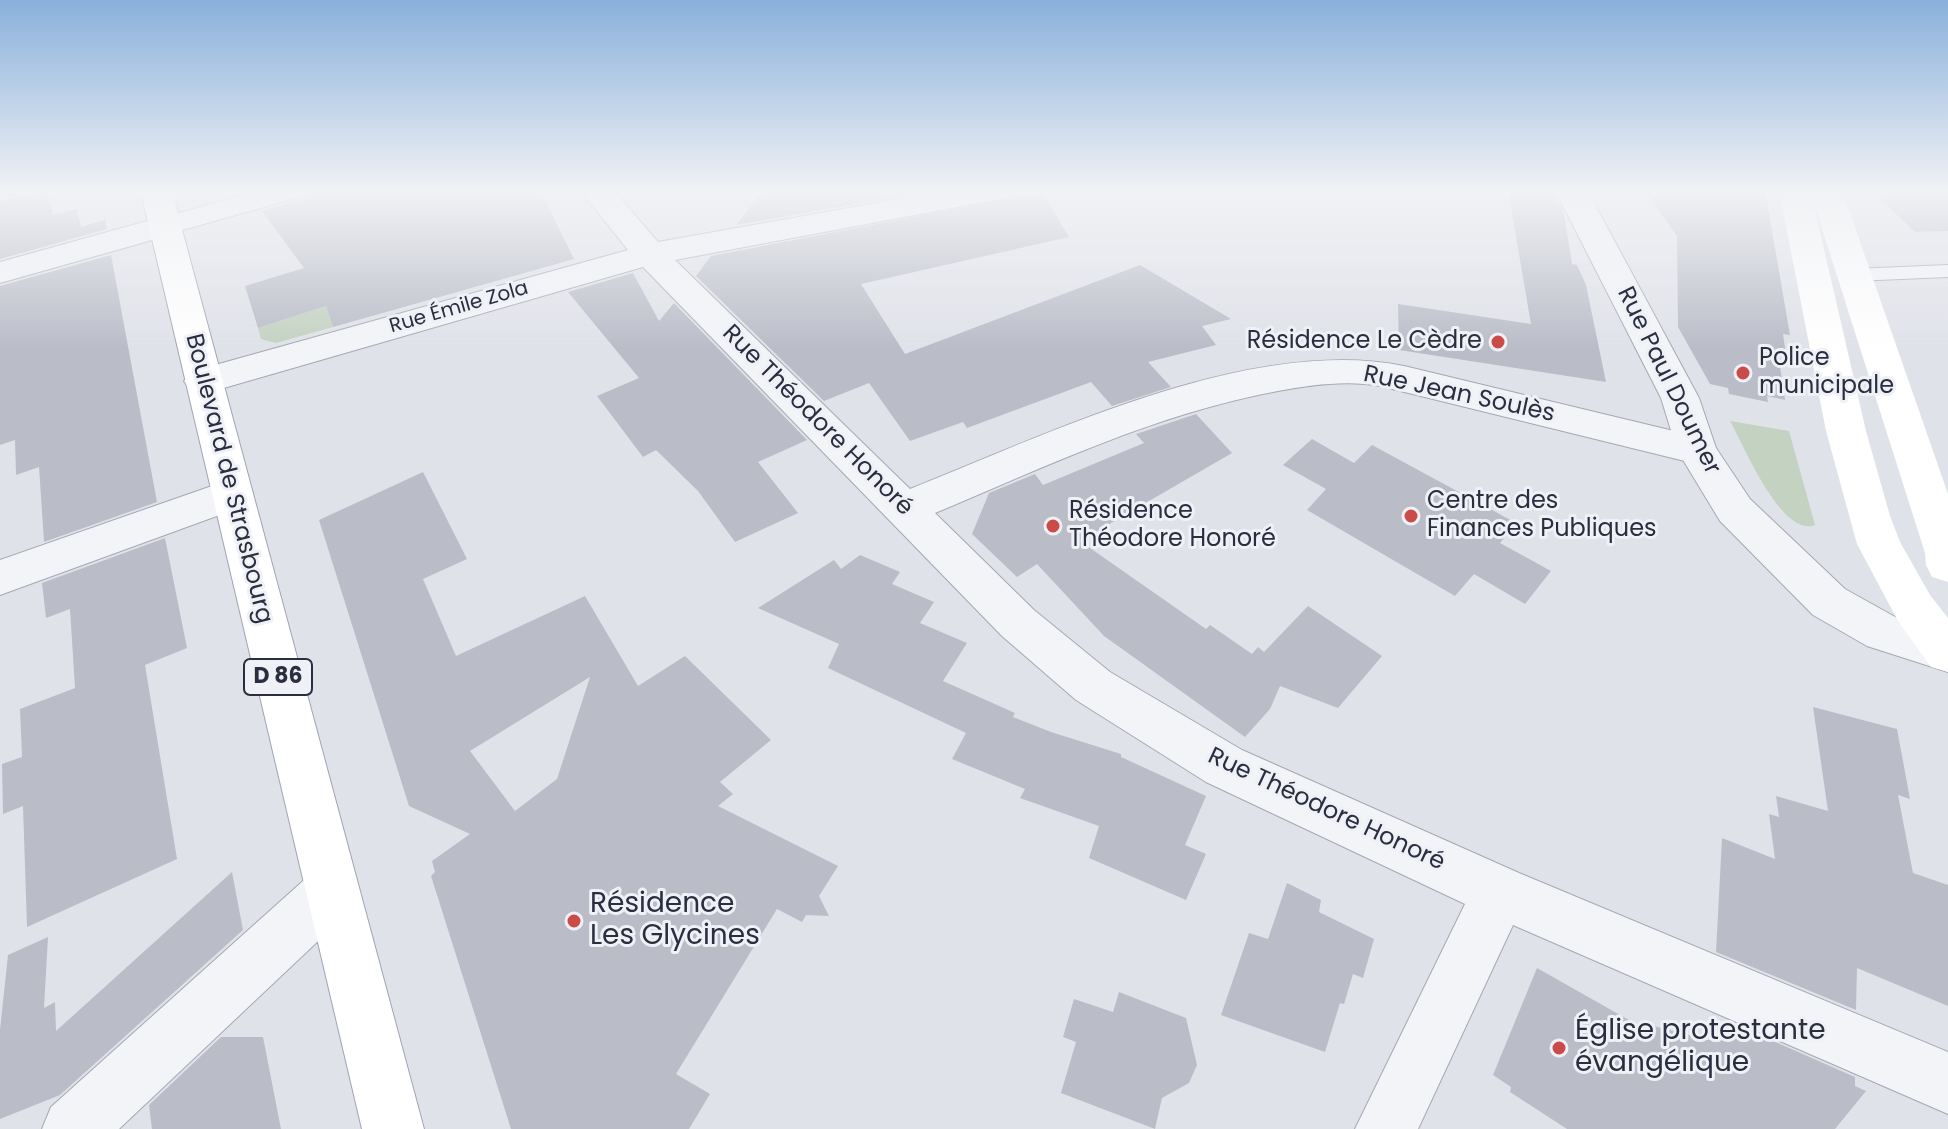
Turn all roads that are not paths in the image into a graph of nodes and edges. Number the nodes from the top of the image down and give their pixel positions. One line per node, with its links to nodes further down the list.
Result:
1 (66, 243): 10 (street)
2 (168, 243): 12 (main road, Boulevard de Strasbourg / D 86)
3 (640, 243): 8 (street, Rue Théodore Honoré)
4 (700, 243): 8 (street, Rue Émile Zola)
5 (1599, 243): 13 (street, Rue Paul Doumer)
6 (1806, 243): 19 (main road)
7 (1843, 243): 11 (main road)
8 (650, 254): 12 (street, Rue Émile Zola); 15 (street, Rue Théodore Honoré)
9 (1948, 271): 11 (lane)
10 (0, 273)
11 (1854, 275): 17 (main road)
12 (203, 381): 14 (main road, Boulevard de Strasbourg / D 86)
13 (1697, 450): 15 (street, Rue Jean Soulès); 16 (street, Rue Paul Doumer)
14 (232, 494): 18 (street); 21 (main road, Boulevard de Strasbourg / D 86)
15 (904, 508): 22 (street, Rue Théodore Honoré)
16 (1782, 557): 19 (street); 20 (street, Rue Paul Doumer)
17 (1948, 565)
18 (0, 578)
19 (1931, 613): 20 (main road)
20 (1948, 653)
21 (332, 891): 24 (street); 25 (main road, Boulevard de Strasbourg / D 86)
22 (1500, 892): 23 (street, Rue Théodore Honoré); 26 (street)
23 (1948, 1083)
24 (73, 1129)
25 (393, 1129)
26 (1386, 1129)

